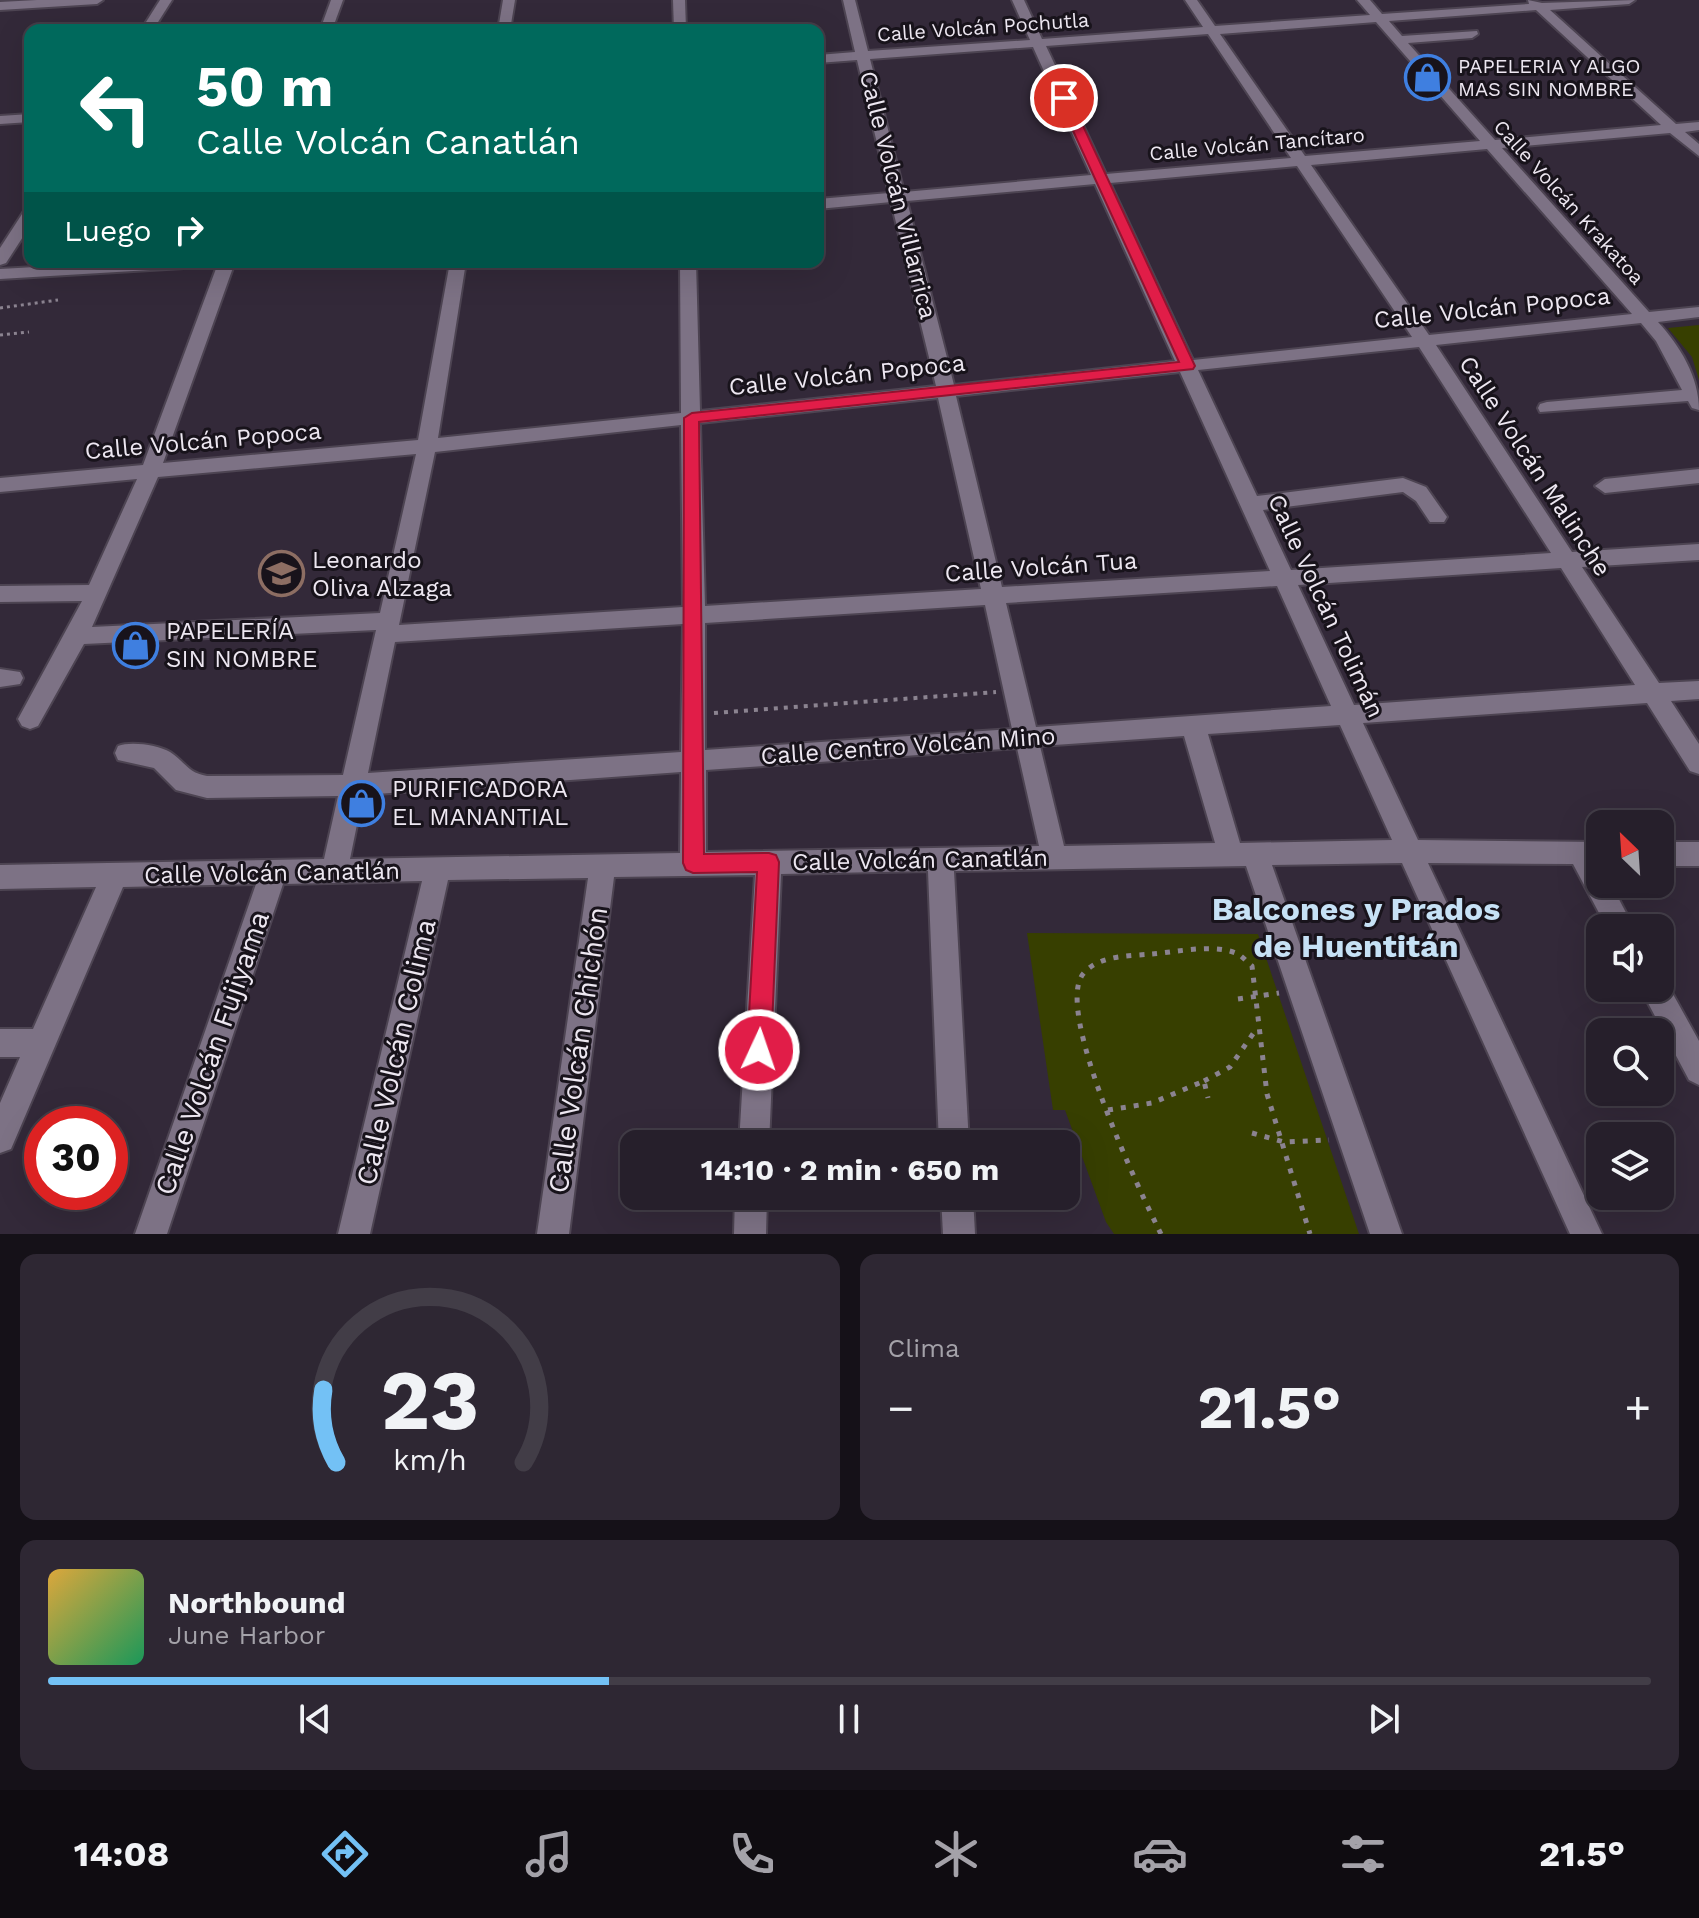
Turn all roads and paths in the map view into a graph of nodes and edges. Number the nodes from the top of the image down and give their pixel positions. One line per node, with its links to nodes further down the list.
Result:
1 (97, 0): 12 (street)
2 (166, 0): 14 (street)
3 (337, 0): 15 (street)
4 (509, 0): 16 (street)
5 (679, 0): 17 (street)
6 (849, 0): 22 (street, Calle Volcán Villarrica)
7 (1018, 0): 21 (street, Calle Volcán Tolimán)
8 (1191, 0): 18 (street, Calle Volcán Malinche)
9 (1363, 0): 13 (street, Calle Volcán Krakatoa)
10 (1629, 0): 11 (street, Calle Volcán Pochutla)
11 (1536, 3): 13 (street, Calle Volcán Pochutla); 27 (street)
12 (0, 6)
13 (1379, 18): 18 (street, Calle Volcán Pochutla); 20 (street, Calle Volcán Krakatoa)
14 (151, 24)
15 (328, 24)
16 (505, 24)
17 (680, 24)
18 (1212, 31): 21 (street, Calle Volcán Pochutla); 30 (street, Calle Volcán Malinche)
19 (1472, 34): 20 (street)
20 (1398, 40): 28 (street, Calle Volcán Krakatoa)
21 (1038, 43): 22 (street, Calle Volcán Pochutla); 31 (street, Calle Volcán Tolimán)
22 (864, 56): 23 (street, Calle Volcán Pochutla); 32 (street, Calle Volcán Villarrica)
23 (824, 59)
24 (24, 118): 25 (street)
25 (0, 120)
26 (1699, 126): 27 (street, Calle Volcán Tancítaro)
27 (1674, 128): 28 (street, Calle Volcán Tancítaro); 29 (street)
28 (1493, 145): 30 (street, Calle Volcán Tancítaro); 44 (street, Calle Volcán Krakatoa)
29 (1699, 152)
30 (1303, 162): 31 (street, Calle Volcán Tancítaro); 47 (street, Calle Volcán Malinche)
31 (1103, 179): 32 (street, Calle Volcán Tancítaro); 48 (street, Calle Volcán Tolimán)
32 (897, 196): 33 (street, Calle Volcán Tancítaro); 49 (street, Calle Volcán Villarrica)
33 (824, 203)
34 (24, 223): 35 (street)
35 (0, 260)
36 (106, 268): 40 (street)
37 (225, 268): 54 (street)
38 (457, 268): 53 (street)
39 (688, 268): 52 (street)
40 (0, 274)
41 (58, 300): 42 (path)
42 (0, 308)
43 (1699, 312): 44 (street, Calle Volcán Popoca)
44 (1646, 318): 47 (street, Calle Volcán Popoca); 50 (street, Calle Volcán Krakatoa)
45 (29, 332): 46 (path)
46 (0, 335)
47 (1424, 341): 48 (street, Calle Volcán Popoca); 61 (street, Calle Volcán Malinche)
48 (1188, 366): 49 (street, Calle Volcán Popoca); 58 (street, Calle Volcán Tolimán)
49 (946, 391): 52 (street, Calle Volcán Popoca); 65 (street, Calle Volcán Villarrica)
50 (1696, 400): 51 (street)
51 (1547, 408)
52 (692, 418): 53 (street, Calle Volcán Popoca); 66 (street)
53 (427, 446): 54 (street, Calle Volcán Popoca); 67 (street)
54 (150, 473): 56 (street, Calle Volcán Popoca); 63 (street)
55 (1699, 476): 57 (street)
56 (0, 485)
57 (1605, 486)
58 (1251, 504): 59 (street); 62 (street, Calle Volcán Tolimán)
59 (1437, 517)
60 (1699, 552): 61 (street, Calle Volcán Tua)
61 (1568, 560): 62 (street, Calle Volcán Tua); 71 (street, Calle Volcán Malinche)
62 (1285, 578): 65 (street, Calle Volcán Tua); 73 (street, Calle Volcán Tolimán)
63 (95, 593): 64 (street); 68 (street)
64 (0, 594)
65 (993, 596): 66 (street, Calle Volcán Tua); 70 (street, Calle Volcán Villarrica)
66 (694, 615): 67 (street, Calle Volcán Tua); 72 (street)
67 (388, 628): 68 (street, Calle Volcán Tua); 80 (street)
68 (77, 636): 74 (street)
69 (1699, 690): 71 (street, Calle Centro Volcán Mino)
70 (1014, 691): 72 (path); 76 (street, Calle Volcán Villarrica)
71 (1653, 693): 73 (street, Calle Centro Volcán Mino); 79 (street, Calle Volcán Malinche)
72 (694, 714): 78 (street)
73 (1347, 715): 75 (street, Calle Centro Volcán Mino); 81 (street, Calle Volcán Tolimán)
74 (30, 719)
75 (1193, 725): 76 (street, Calle Centro Volcán Mino); 83 (street)
76 (1026, 737): 78 (street, Calle Centro Volcán Mino); 86 (street, Calle Volcán Villarrica)
77 (127, 753): 80 (street, Calle Centro Volcán Mino)
78 (694, 761): 80 (street, Calle Centro Volcán Mino); 89 (street)
79 (1699, 764)
80 (353, 785): 92 (street)
81 (1411, 851): 82 (street, Calle Volcán Canatlán); 83 (street, Calle Volcán Canatlán); 123 (street, Calle Volcán Tolimán)
82 (1586, 853)
83 (1243, 854): 86 (street, Calle Volcán Canatlán); 96 (street)
84 (1674, 854): 85 (street)
85 (1699, 854)
86 (1054, 857): 87 (street, Calle Volcán Canatlán)
87 (940, 860): 88 (street, Calle Volcán Canatlán); 108 (street)
88 (769, 862): 89 (street, Calle Volcán Canatlán); 107 (street)
89 (693, 863): 90 (street, Calle Volcán Canatlán)
90 (603, 866): 91 (street, Calle Volcán Canatlán); 117 (street, Calle Volcán Chichón)
91 (438, 869): 92 (street, Calle Volcán Canatlán); 116 (street, Calle Volcán Colima)
92 (334, 872): 93 (street, Calle Volcán Canatlán)
93 (273, 873): 94 (street, Calle Volcán Canatlán); 115 (street, Calle Volcán Fujiyama)
94 (114, 876): 95 (street, Calle Volcán Canatlán); 102 (street)
95 (0, 877)
96 (1302, 988): 97 (path); 111 (street)
97 (1257, 998): 98 (path); 100 (path); 106 (path)
98 (1238, 999)
99 (1662, 1002): 103 (street)
100 (1257, 1028): 104 (path); 112 (path)
101 (0, 1043): 102 (street)
102 (41, 1043): 110 (street)
103 (1699, 1070)
104 (1204, 1081): 105 (path); 106 (path)
105 (1208, 1098)
106 (1108, 1110): 120 (path)
107 (755, 1130)
108 (953, 1130)
109 (1252, 1133): 112 (path)
110 (0, 1138)
111 (1352, 1139): 112 (path); 122 (street)
112 (1284, 1142): 121 (path)
113 (751, 1210): 118 (street)
114 (958, 1210): 119 (street)
115 (151, 1234)
116 (354, 1234)
117 (553, 1234)
118 (750, 1234)
119 (959, 1234)
120 (1161, 1234)
121 (1310, 1234)
122 (1386, 1234)
123 (1586, 1234)

